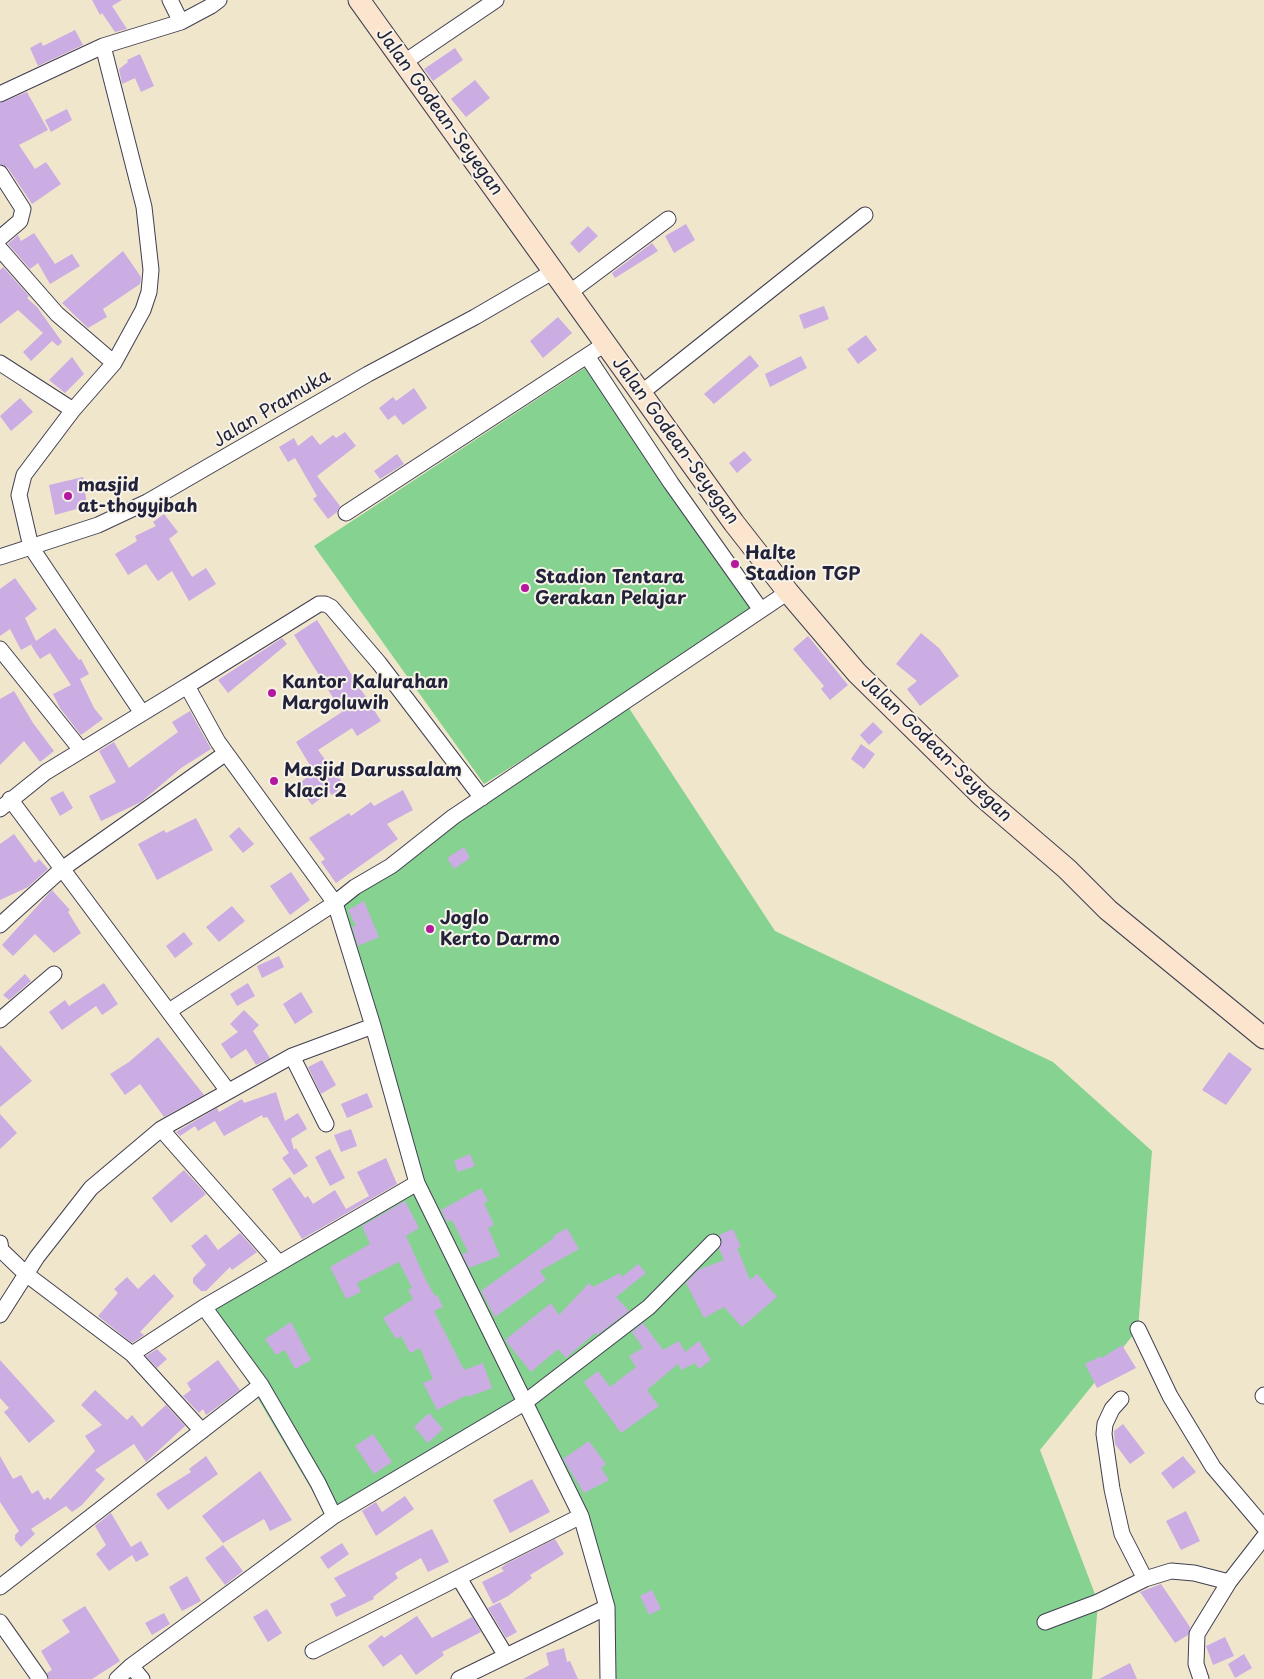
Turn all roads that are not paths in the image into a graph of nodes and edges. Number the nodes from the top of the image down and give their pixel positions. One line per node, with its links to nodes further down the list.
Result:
1 (170, 0): 5 (street)
2 (219, 0): 5 (street)
3 (359, 0): 7 (main road, Jalan Godean-Seyegan)
4 (496, 0): 7 (street)
5 (181, 22): 6 (street)
6 (103, 46): 8 (street); 19 (street)
7 (403, 64): 14 (main road, Jalan Godean-Seyegan)
8 (0, 94)
9 (0, 173): 12 (street)
10 (865, 215): 20 (street)
11 (668, 219): 15 (street)
12 (0, 238)
13 (0, 249): 19 (street)
14 (554, 270): 15 (main road, Jalan Godean-Seyegan); 23 (street, Jalan Pramuka)
15 (569, 292): 16 (main road, Jalan Godean-Seyegan)
16 (606, 344): 17 (street); 20 (main road, Jalan Godean-Seyegan)
17 (588, 356): 22 (street); 26 (street)
18 (0, 363): 21 (street)
19 (114, 363): 21 (street)
20 (641, 393): 25 (main road, Jalan Godean-Seyegan)
21 (73, 410): 23 (street)
22 (346, 513)
23 (31, 547): 24 (street, Jalan Pramuka); 29 (street)
24 (0, 557)
25 (788, 592): 26 (street); 41 (main road, Jalan Godean-Seyegan)
26 (761, 610): 32 (street)
27 (0, 649): 30 (street)
28 (187, 686): 29 (street); 31 (street); 32 (street)
29 (142, 713): 30 (street)
30 (81, 750): 33 (street)
31 (226, 753): 34 (street); 35 (street)
32 (482, 798): 35 (street)
33 (5, 804): 34 (street)
34 (62, 870): 36 (street); 38 (street)
35 (335, 903): 38 (street); 40 (street)
36 (0, 925)
37 (54, 974): 39 (street)
38 (169, 1011): 43 (street)
39 (0, 1020)
40 (373, 1026): 42 (street); 46 (street)
41 (1264, 1038)
42 (292, 1056): 43 (street); 44 (street)
43 (228, 1091): 45 (street)
44 (326, 1124)
45 (161, 1129): 49 (street); 50 (street)
46 (417, 1182): 49 (street); 57 (street)
47 (713, 1242): 57 (street)
48 (0, 1243): 50 (street)
49 (279, 1263): 51 (street)
50 (26, 1274): 52 (street); 54 (street)
51 (204, 1307): 54 (street); 55 (street)
52 (0, 1315)
53 (1138, 1329): 61 (street)
54 (132, 1354): 58 (street)
55 (260, 1386): 58 (street); 59 (street)
56 (1121, 1399): 64 (street)
57 (524, 1403): 59 (street); 60 (street)
58 (202, 1431): 66 (street)
59 (334, 1516): 72 (street)
60 (581, 1516): 63 (street); 67 (street)
61 (1264, 1527)
62 (1264, 1537): 65 (street)
63 (458, 1578): 70 (street); 71 (street)
64 (1145, 1579): 65 (street); 69 (street)
65 (1228, 1582): 78 (street)
66 (0, 1587)
67 (607, 1607): 71 (street); 77 (street)
68 (0, 1622): 73 (street)
69 (1044, 1622)
70 (313, 1651)
71 (506, 1656): 76 (street)
72 (131, 1666): 74 (street); 75 (street)
73 (40, 1679)
74 (117, 1679)
75 (142, 1679)
76 (459, 1679)
77 (608, 1679)
78 (1202, 1679)

